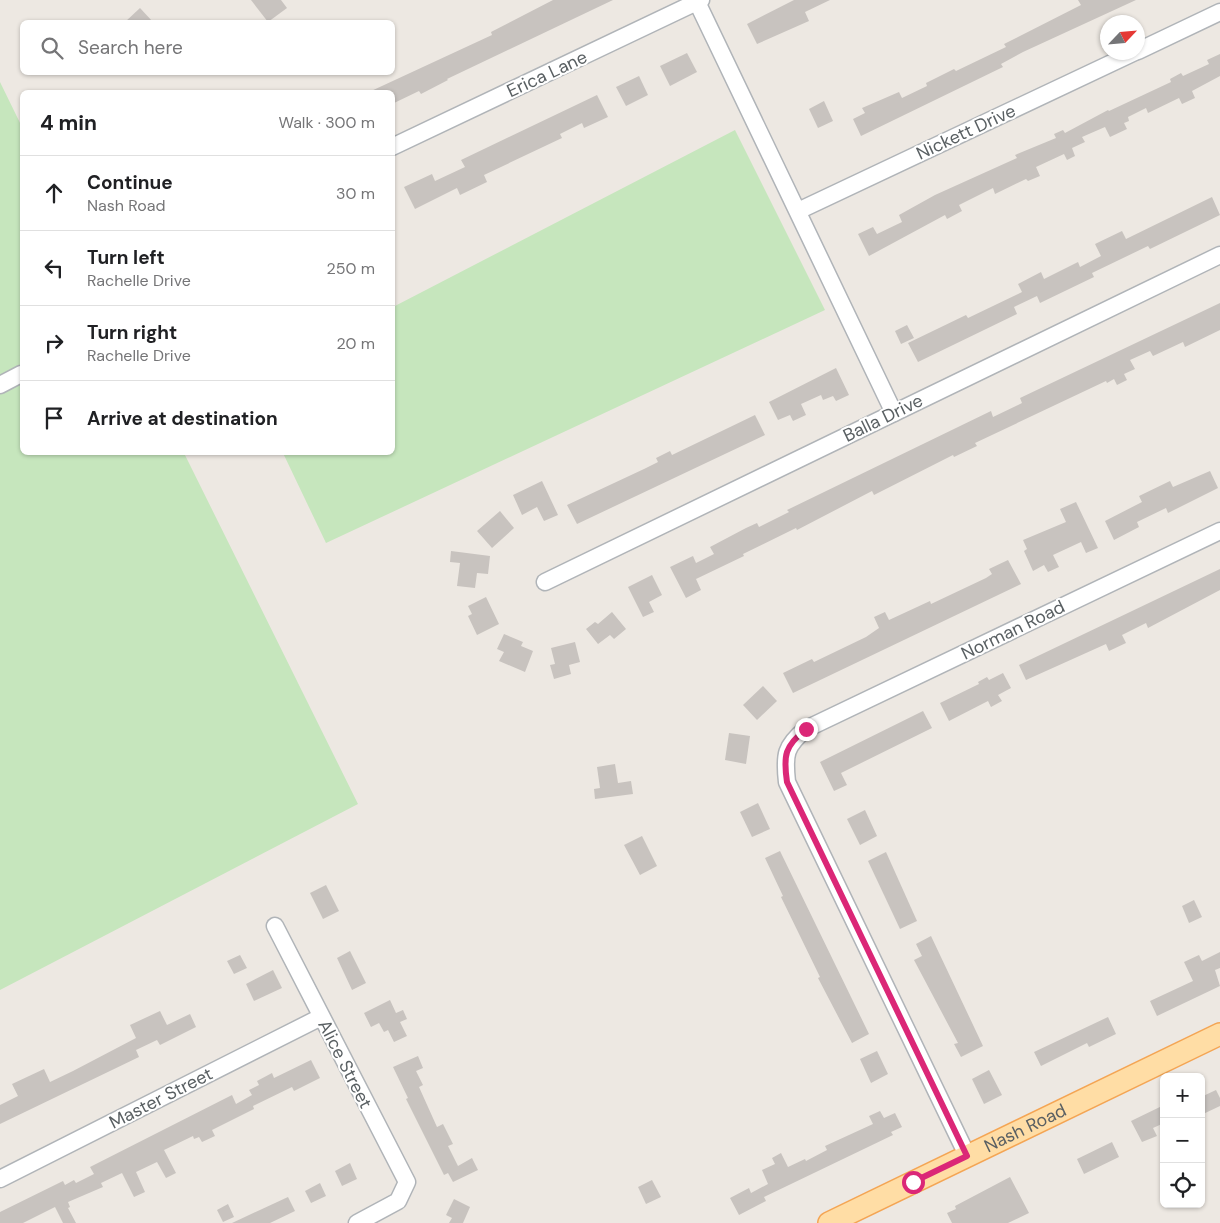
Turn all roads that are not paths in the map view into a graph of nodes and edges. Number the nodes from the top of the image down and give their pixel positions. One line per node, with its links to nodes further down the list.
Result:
1 (699, 1): 5 (street, Erica Lane); 6 (street)
2 (1220, 12): 3 (street, Nickett Drive)
3 (1145, 48)
4 (1119, 60): 6 (street, Nickett Drive)
5 (395, 146)
6 (798, 212): 10 (street)
7 (1220, 255): 10 (street, Balla Drive)
8 (20, 375): 9 (street)
9 (0, 385)
10 (894, 413): 12 (street, Balla Drive)
11 (1220, 531): 16 (street, Norman Road)
12 (545, 582)
13 (275, 926): 14 (street, Alice Street)
14 (321, 1017): 17 (street, Master Street); 18 (street, Alice Street)
15 (1220, 1034): 16 (main road, Nash Road)
16 (967, 1156): 19 (main road, Nash Road)
17 (0, 1179)
18 (356, 1223)
19 (829, 1223)

